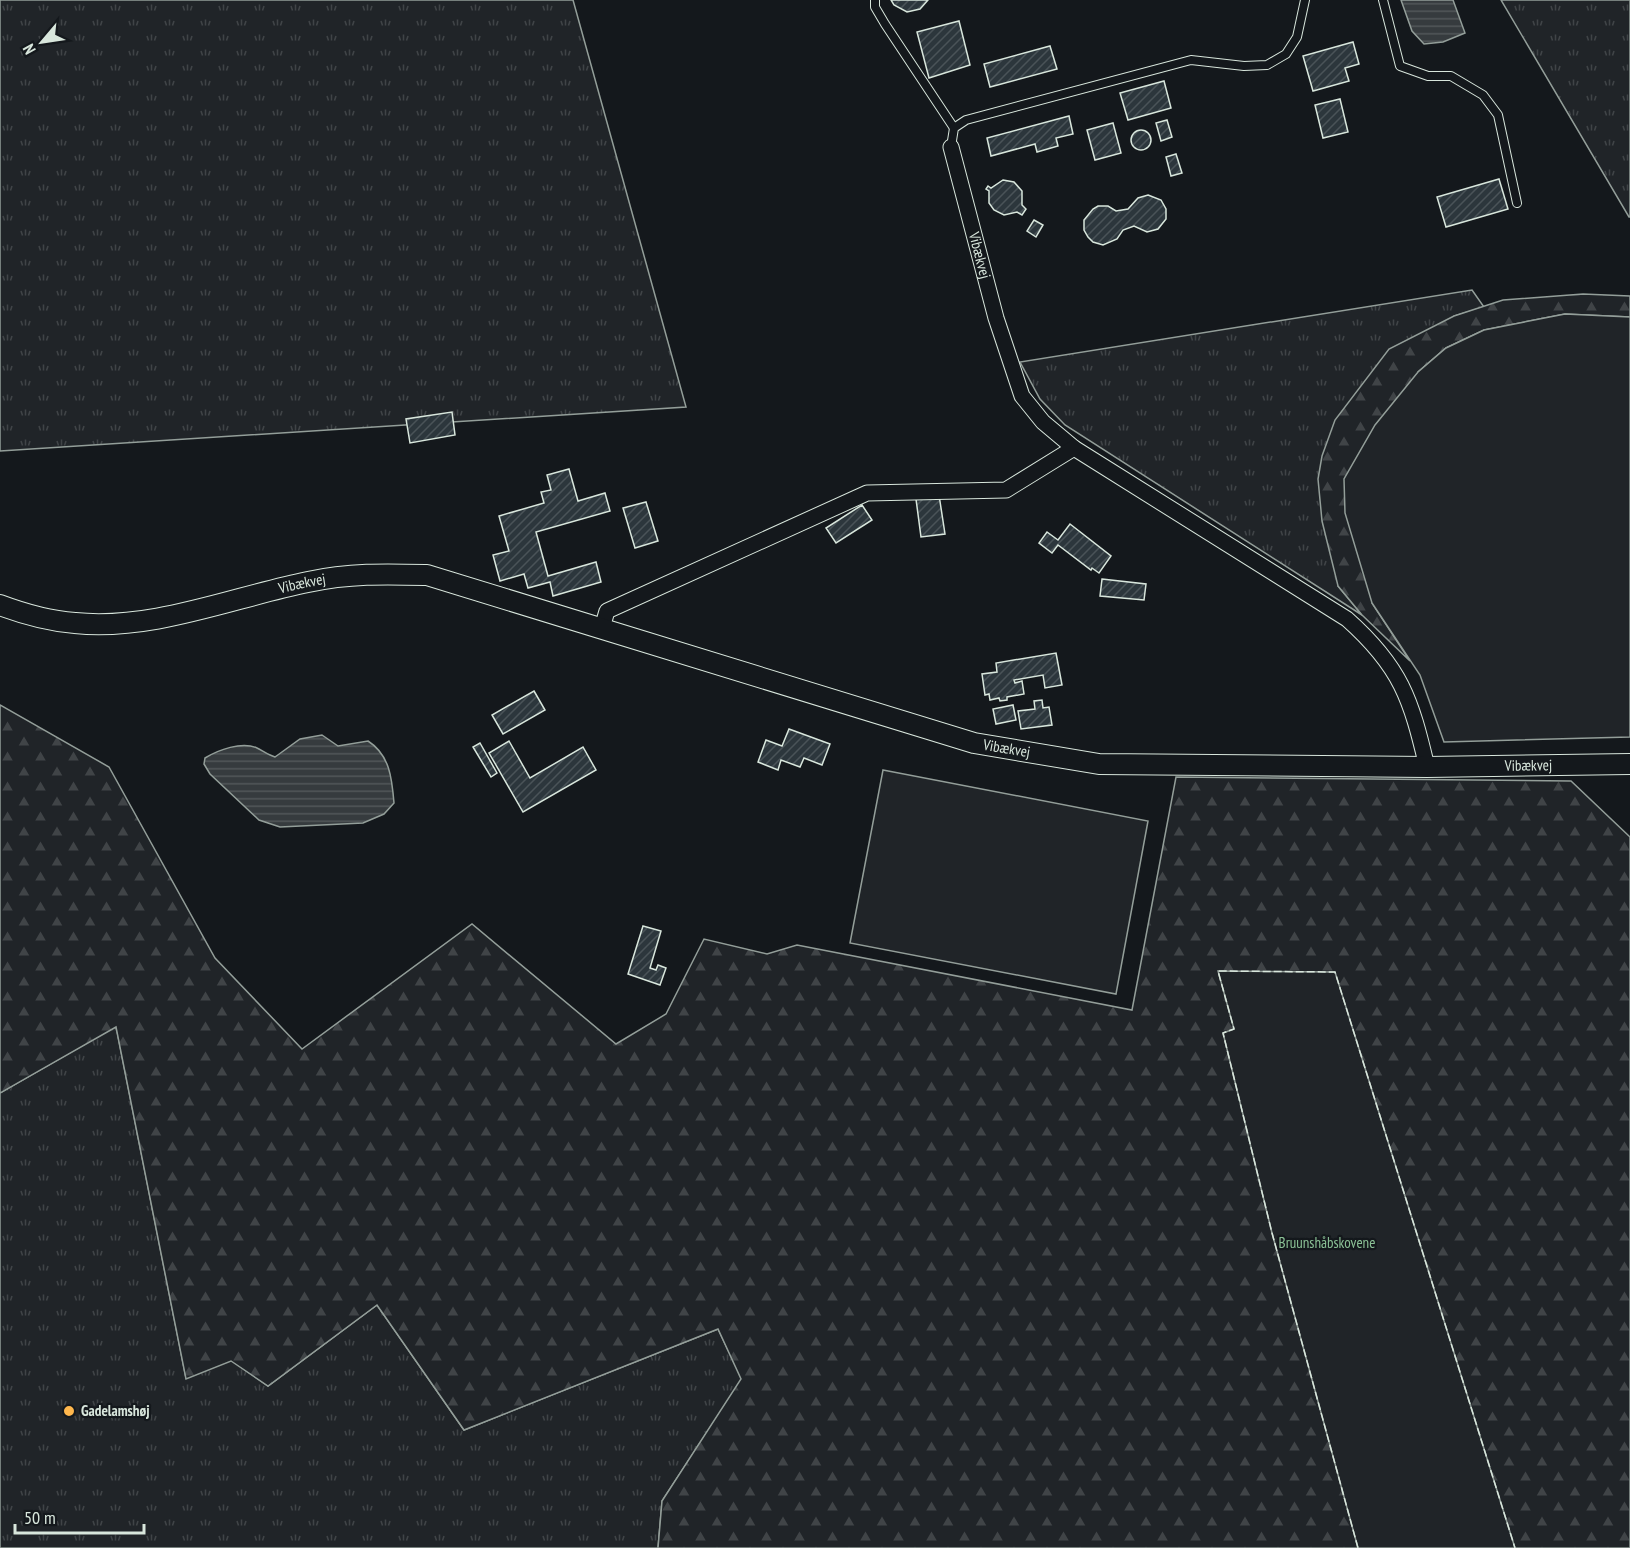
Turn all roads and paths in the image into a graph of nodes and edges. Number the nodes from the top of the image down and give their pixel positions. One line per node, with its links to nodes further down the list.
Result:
1 (875, 0): 4 (lane)
2 (1305, 0): 4 (lane)
3 (1383, 0): 6 (lane)
4 (954, 128): 5 (lane)
5 (951, 147): 7 (street, Vibækvej)
6 (1517, 203)
7 (1074, 448): 9 (street); 11 (street, Vibækvej)
8 (0, 605): 9 (street, Vibækvej)
9 (602, 628): 11 (street, Vibækvej)
10 (1630, 764): 11 (street, Vibækvej)
11 (1427, 767)

